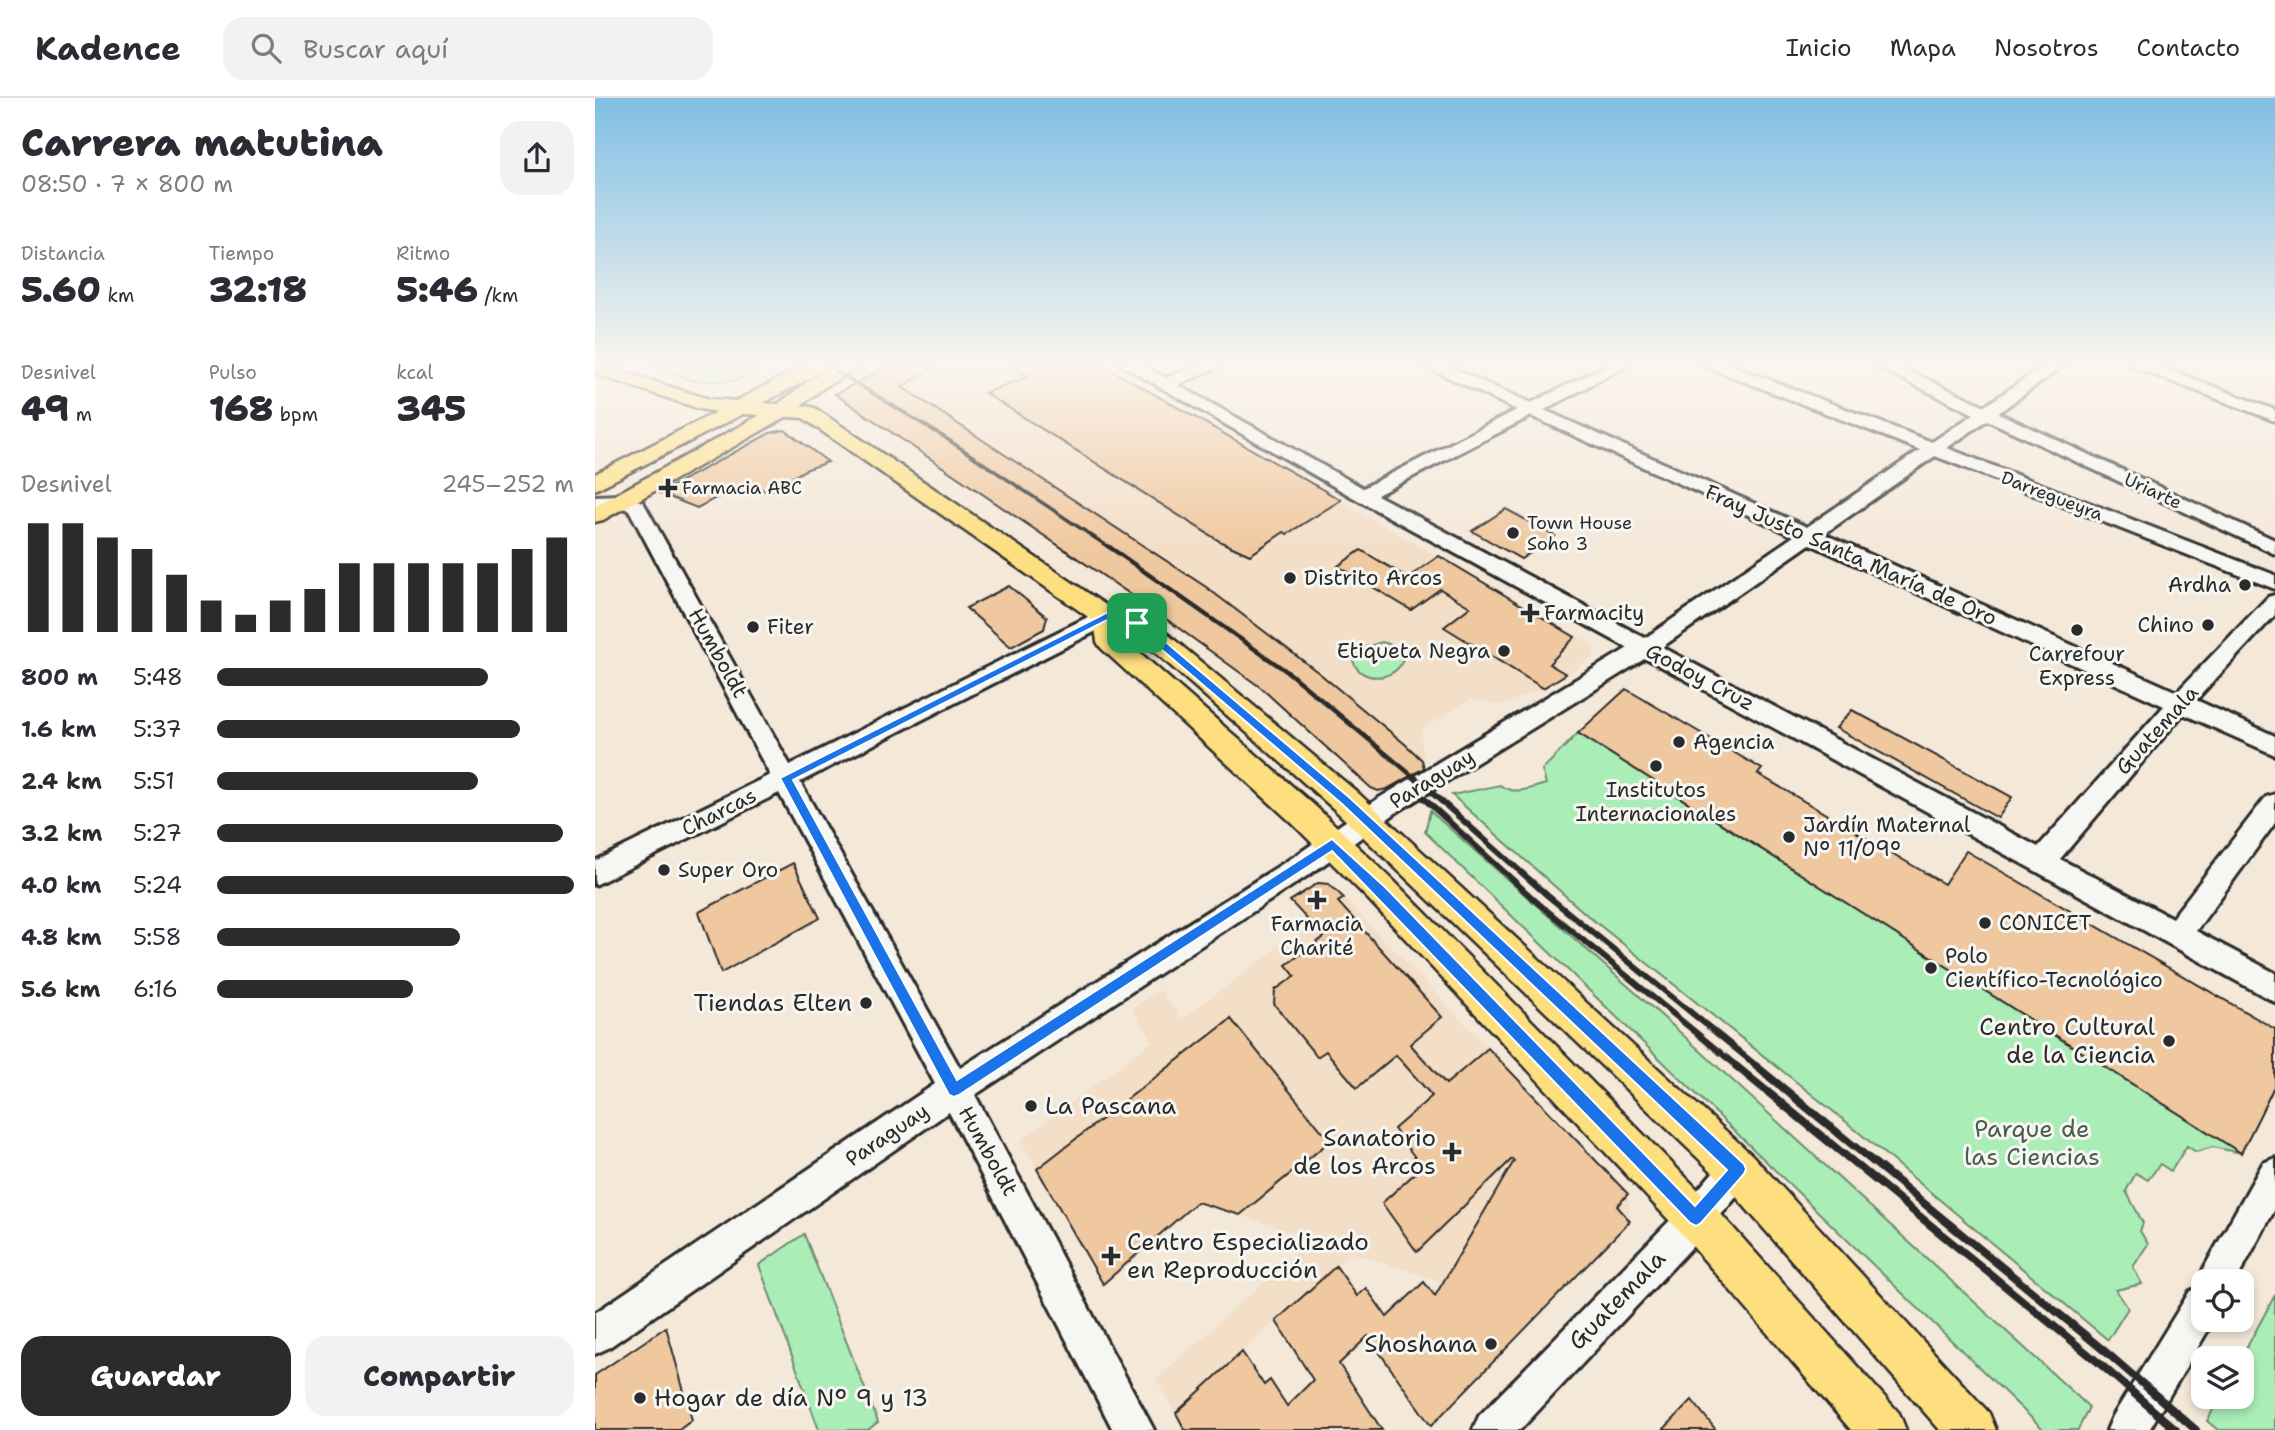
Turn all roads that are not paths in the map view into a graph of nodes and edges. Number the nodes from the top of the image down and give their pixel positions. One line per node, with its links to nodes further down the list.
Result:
1 (702, 425): 11 (main road)
2 (755, 425): 13 (main road)
3 (827, 425): 20 (main road)
4 (1239, 425): 12 (street, Godoy Cruz)
5 (1499, 425): 12 (street)
6 (1563, 425): 16 (street, Fray Justo Santa María de Oro)
7 (1871, 425): 10 (street, Darregueyra)
8 (1967, 425): 10 (street, Paraguay)
9 (2011, 425): 17 (street, Uriarte)
10 (1932, 449): 16 (street, Paraguay); 18 (street, Darregueyra)
11 (595, 483)
12 (1363, 495): 21 (street, Godoy Cruz)
13 (620, 501): 14 (street); 15 (main road); 24 (street, Humboldt)
14 (595, 502)
15 (595, 515)
16 (1808, 535): 21 (street, Paraguay); 22 (street, Fray Justo Santa María de Oro)
17 (2275, 548)
18 (2275, 582)
19 (2275, 602): 22 (street, Guatemala)
20 (1106, 617): 24 (street, Charcas); 26 (main road); 27 (main road)
21 (1645, 648): 26 (street, Paraguay); 28 (street, Godoy Cruz)
22 (2180, 703): 23 (street, Fray Justo Santa María de Oro); 28 (street, Guatemala)
23 (2275, 747)
24 (786, 778): 29 (street, Charcas); 32 (street, Humboldt)
25 (2275, 804): 30 (street)
26 (1366, 820): 27 (street, Paraguay); 33 (main road)
27 (1332, 844): 32 (street, Paraguay); 35 (main road)
28 (2042, 861): 30 (street, Godoy Cruz)
29 (595, 874)
30 (2176, 935): 31 (street, Godoy Cruz)
31 (2275, 988)
32 (954, 1090): 38 (street, Paraguay); 39 (street, Humboldt)
33 (1738, 1169): 35 (street, Guatemala); 42 (main road)
34 (2273, 1183): 36 (street)
35 (1696, 1218): 40 (street, Guatemala); 41 (main road)
36 (2224, 1269)
37 (2191, 1324): 43 (street)
38 (595, 1335)
39 (1134, 1430)
40 (1493, 1430)
41 (1882, 1430)
42 (1972, 1430)
43 (2127, 1430)

